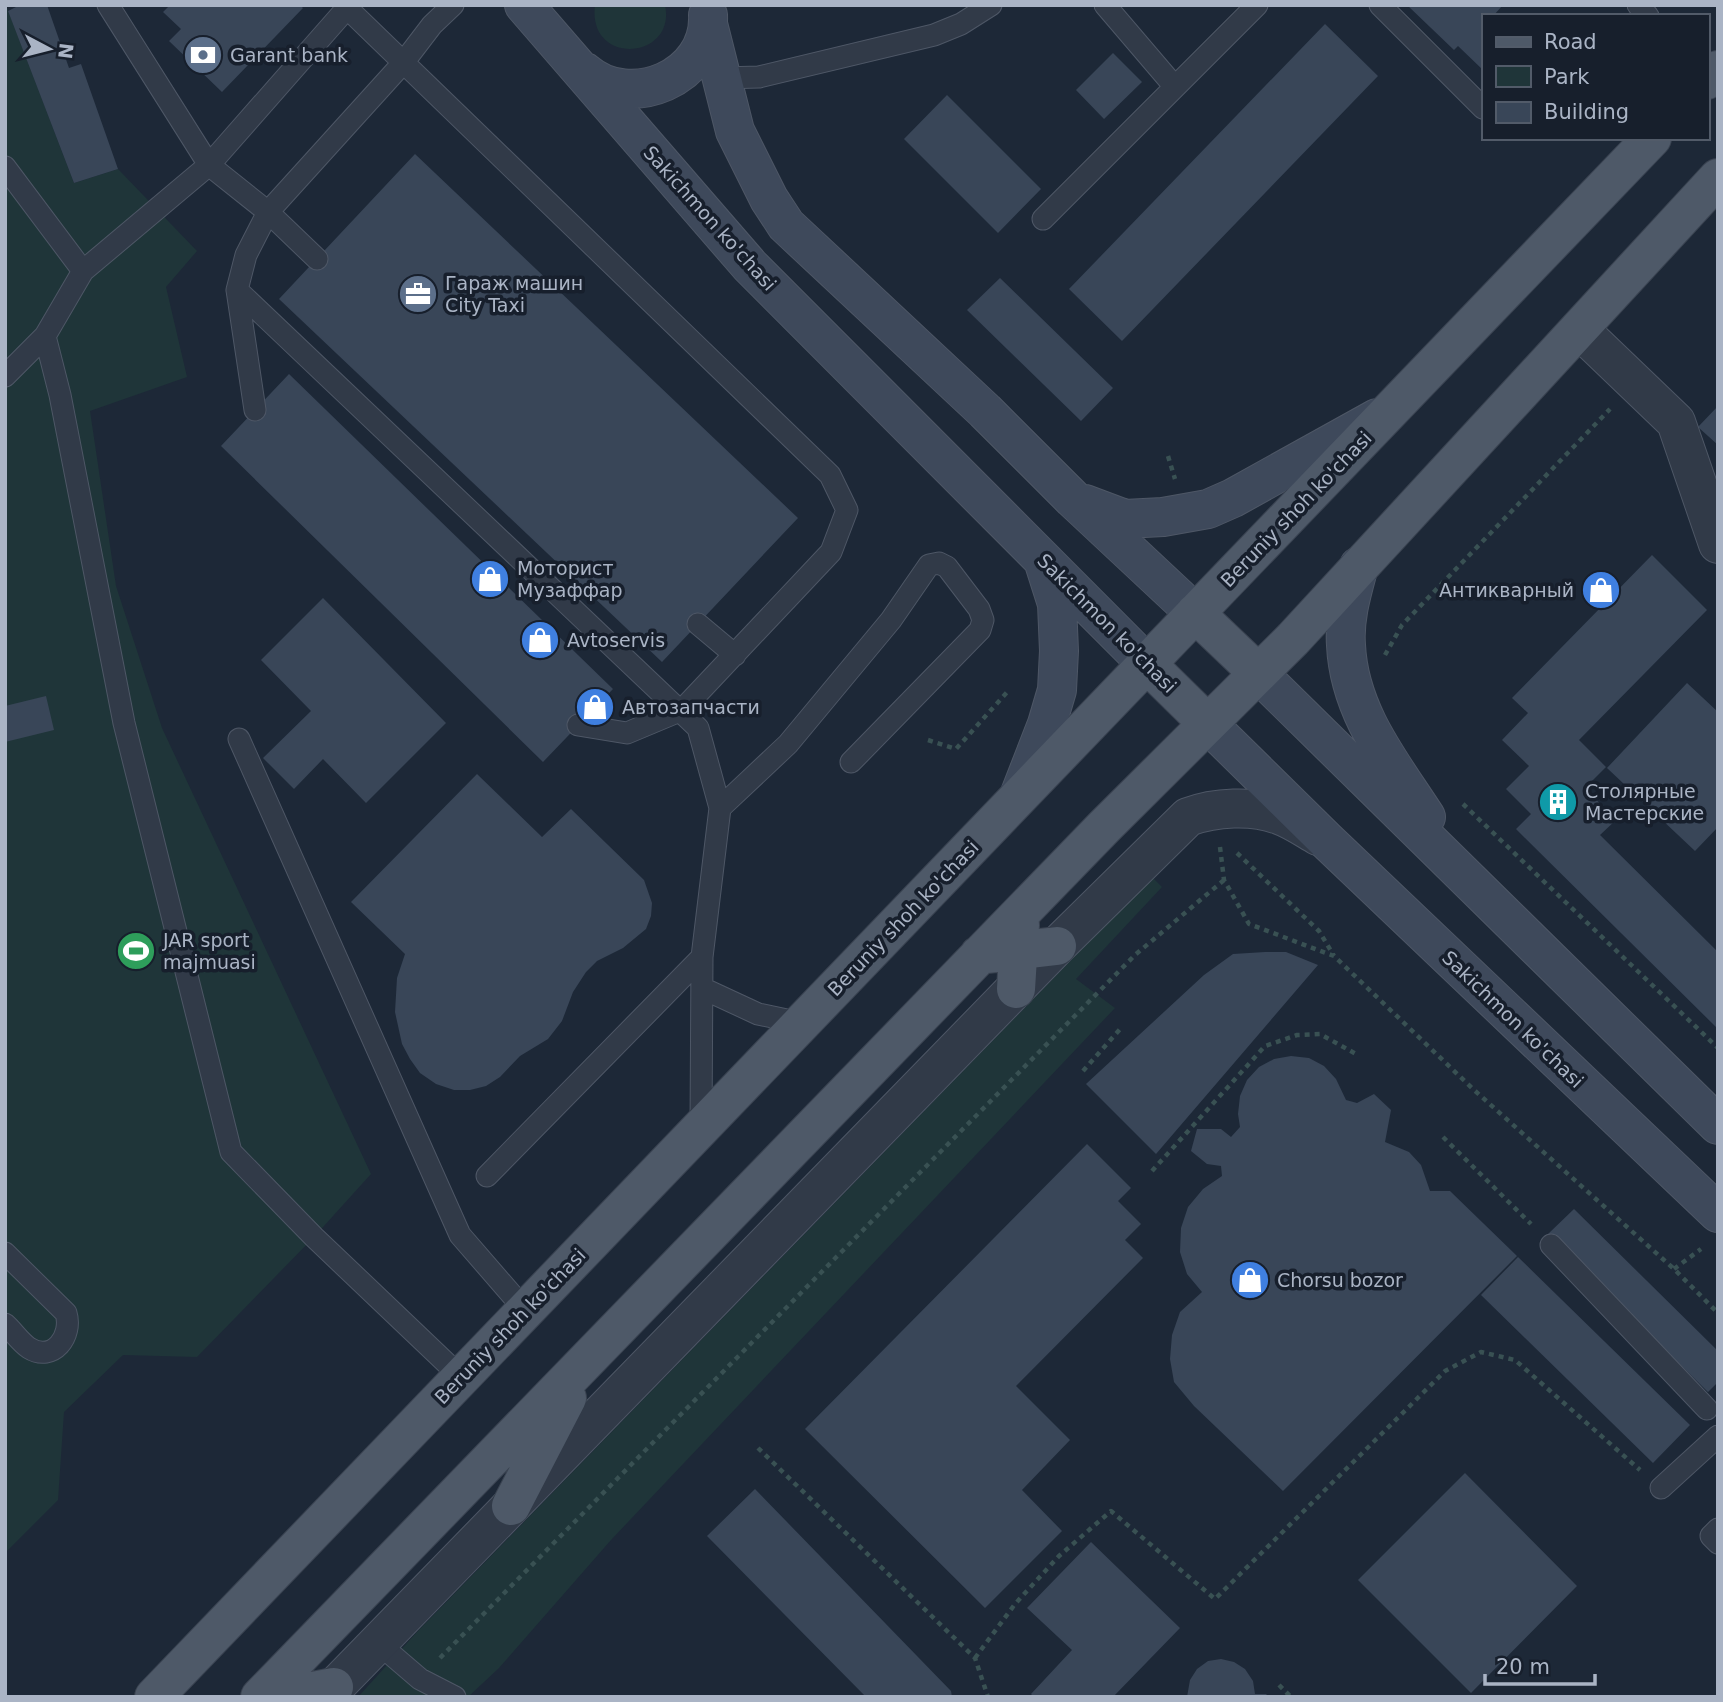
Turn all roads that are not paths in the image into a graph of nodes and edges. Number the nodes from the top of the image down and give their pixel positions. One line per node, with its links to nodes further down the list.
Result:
1 (108, 5): 17 (lane)
2 (453, 5): 11 (lane)
3 (524, 5): 12 (main road, Sakichmon ko'chasi)
4 (559, 5): 12 (main road)
5 (990, 5): 13 (lane)
6 (1104, 5): 14 (lane)
7 (1257, 5): 14 (lane)
8 (1380, 5): 15 (lane)
9 (346, 7): 11 (lane); 17 (lane)
10 (708, 15): 12 (main road); 13 (main road)
11 (403, 63): 20 (lane); 36 (lane)
12 (575, 63): 32 (main road, Sakichmon ko'chasi)
13 (722, 78): 30 (main road)
14 (1175, 87): 21 (lane)
15 (1482, 107)
16 (1650, 140): 29 (main road, Beruniy shoh ko'chasi)
17 (209, 164): 20 (lane); 23 (lane)
18 (5, 167): 23 (lane)
19 (1718, 178): 25 (main road)
20 (268, 212): 22 (lane); 24 (lane)
21 (1043, 219)
22 (317, 259)
23 (83, 271): 26 (lane)
24 (237, 290): 28 (lane); 39 (lane)
25 (1580, 330): 31 (street); 33 (main road)
26 (45, 336): 27 (lane); 65 (lane)
27 (5, 376)
28 (255, 410)
29 (1391, 411): 30 (main road); 34 (main road, Beruniy shoh ko'chasi)
30 (1073, 499): 34 (main road)
31 (1718, 544)
32 (1042, 558): 37 (main road, Sakichmon ko'chasi); 44 (main road)
33 (1359, 566): 38 (main road); 47 (main road)
34 (1195, 613): 37 (main road, Beruniy shoh ko'chasi); 38 (main road)
35 (698, 624): 36 (lane)
36 (735, 655): 39 (lane)
37 (1147, 664): 40 (main road, Sakichmon ko'chasi); 44 (main road, Beruniy shoh ko'chasi)
38 (1258, 673): 40 (main road); 47 (main road)
39 (682, 710): 41 (lane); 45 (lane)
40 (1207, 723): 46 (main road, Sakichmon ko'chasi); 48 (main road)
41 (578, 725)
42 (239, 739): 62 (lane)
43 (851, 762): 45 (lane)
44 (1019, 796): 55 (main road, Beruniy shoh ko'chasi)
45 (720, 808): 52 (lane)
46 (1326, 840): 49 (street); 59 (main road, Sakichmon ko'chasi)
47 (1466, 877): 56 (main road)
48 (1021, 912): 50 (main road); 51 (main road)
49 (1057, 946): 50 (main road); 54 (street)
50 (1018, 950): 51 (main road); 54 (main road)
51 (979, 955): 64 (main road)
52 (702, 957): 53 (lane); 58 (lane)
53 (702, 988): 55 (lane); 57 (lane)
54 (1016, 989): 69 (street)
55 (801, 1023): 57 (main road, Beruniy shoh ko'chasi)
56 (1718, 1125)
57 (701, 1128): 62 (main road, Beruniy shoh ko'chasi)
58 (487, 1175)
59 (1718, 1213)
60 (1551, 1245): 66 (lane)
61 (5, 1252): 63 (lane)
62 (525, 1310): 65 (main road, Beruniy shoh ko'chasi)
63 (5, 1324)
64 (588, 1359): 69 (main road); 75 (main road)
65 (461, 1377): 74 (main road, Beruniy shoh ko'chasi)
66 (1707, 1409)
67 (1718, 1436): 68 (lane)
68 (1661, 1488)
69 (511, 1506): 72 (street)
70 (1718, 1529): 71 (lane)
71 (1718, 1543)
72 (378, 1643): 73 (street); 77 (lane)
73 (329, 1692): 76 (main road)
74 (154, 1697)
75 (260, 1697)
76 (283, 1697)
77 (455, 1697)

